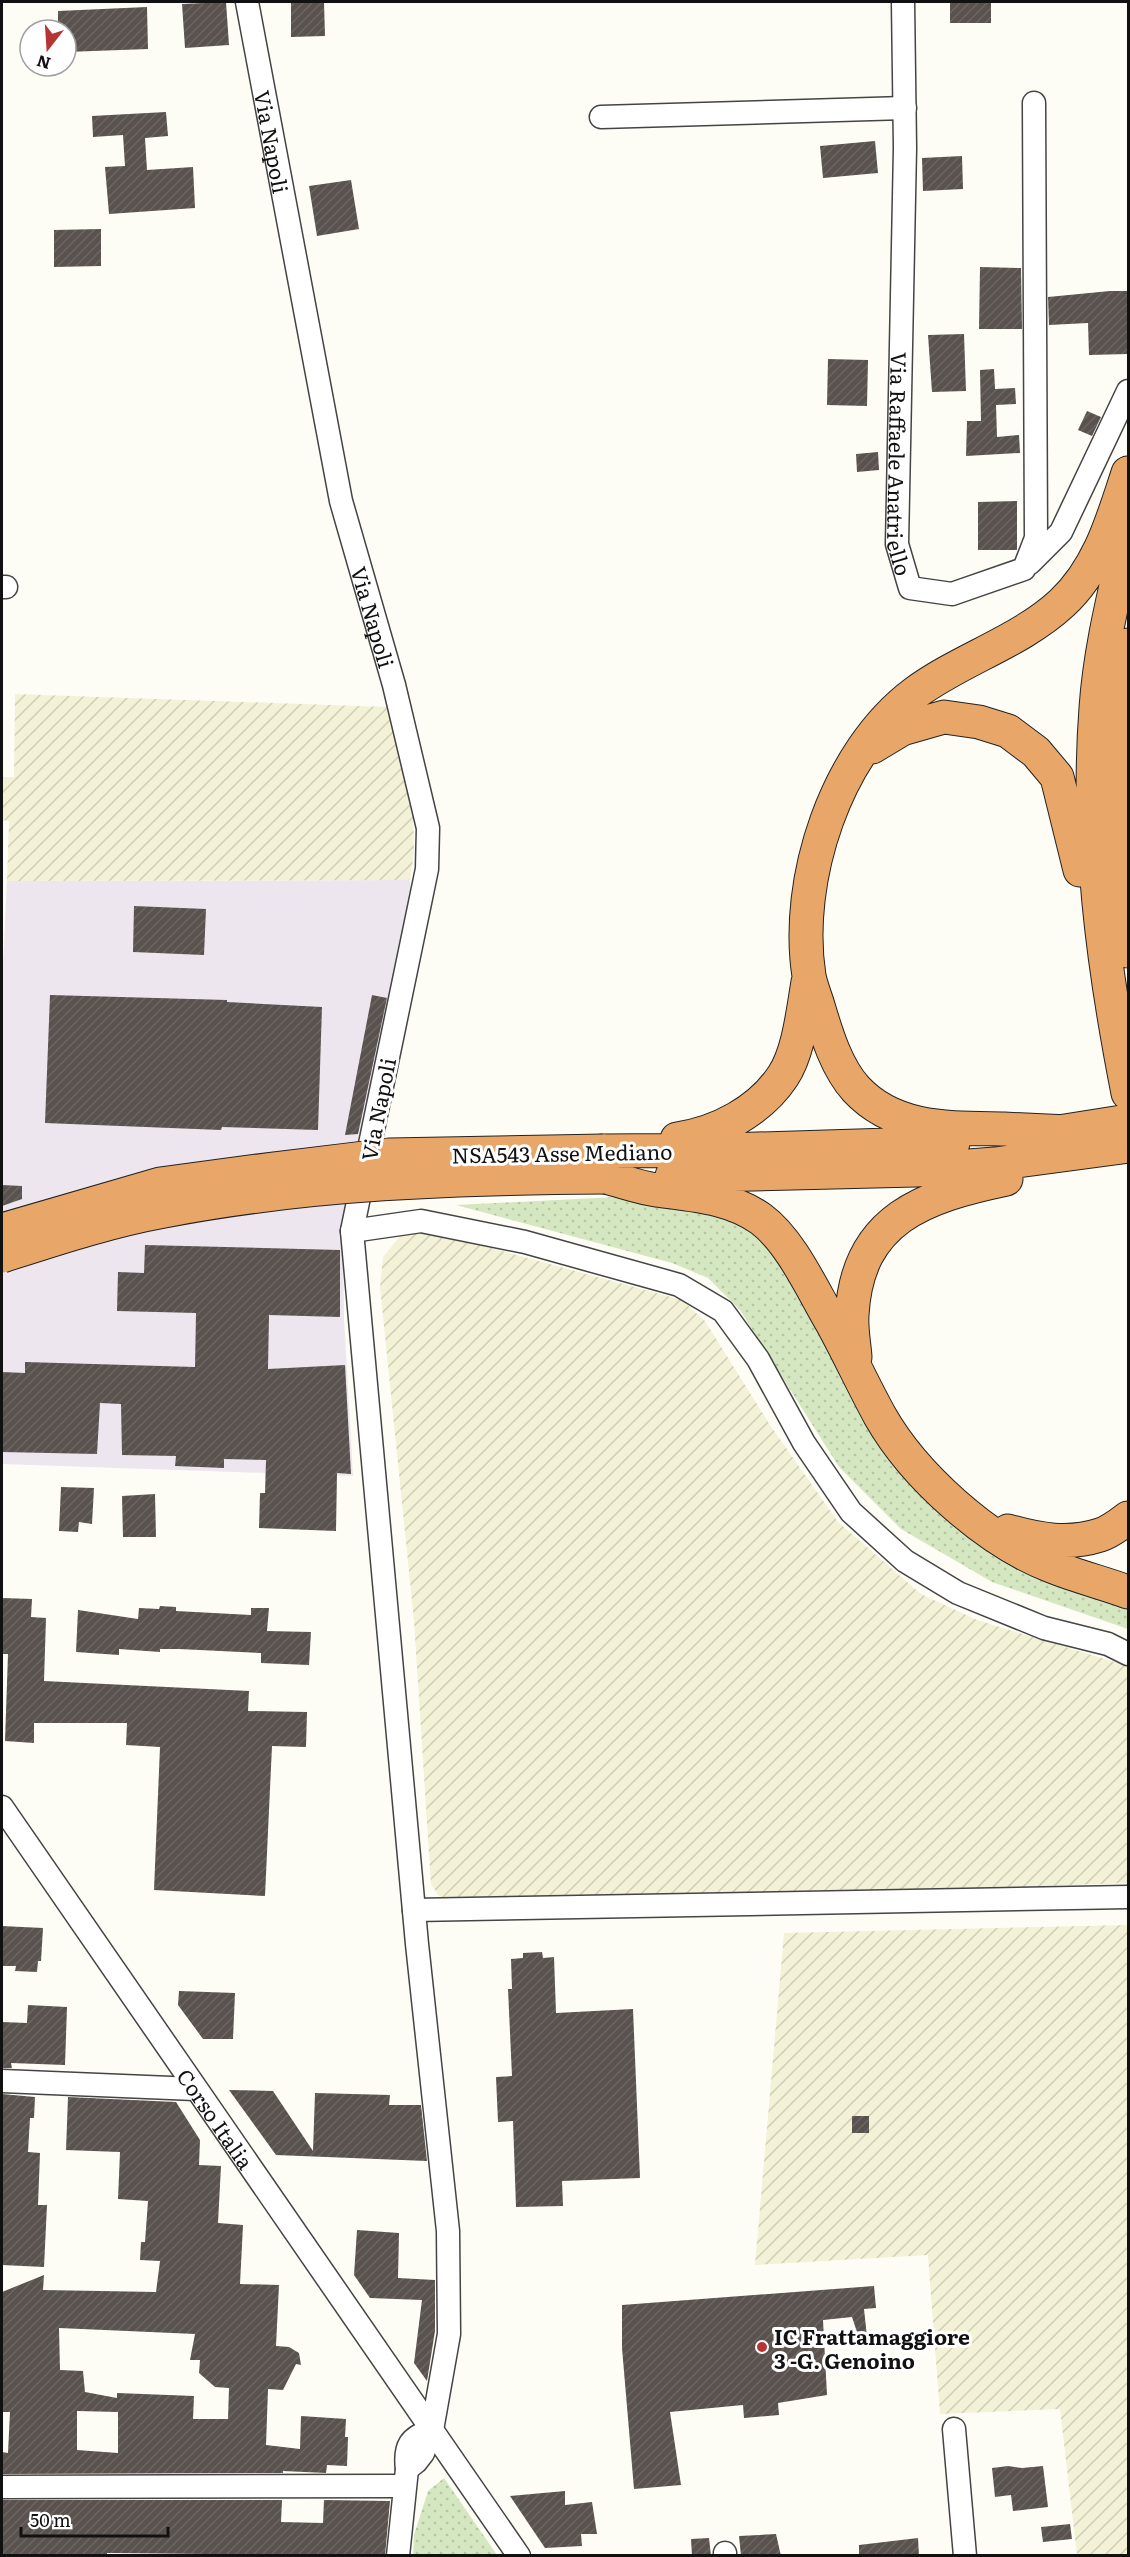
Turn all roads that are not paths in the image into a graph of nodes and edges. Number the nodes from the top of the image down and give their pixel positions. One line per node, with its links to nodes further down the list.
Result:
1 (247, 2): 21 (street, Via Napoli)
2 (903, 2): 4 (street, Via Raffaele Anatriello)
3 (1034, 103): 9 (street)
4 (905, 108): 5 (street); 9 (street, Via Raffaele Anatriello)
5 (601, 117)
6 (1128, 391): 9 (street)
7 (1128, 473): 11 (highway)
8 (1128, 533): 14 (highway)
9 (1024, 569)
10 (1128, 645): 13 (highway)
11 (860, 755): 14 (highway); 15 (highway)
12 (1128, 806): 13 (highway)
13 (1118, 859): 14 (highway)
14 (1116, 955): 16 (highway)
15 (809, 977): 17 (highway); 19 (highway)
16 (1128, 1093)
17 (1068, 1132): 18 (highway, NSA543 Asse Mediano); 19 (highway, NSA543 Asse Mediano)
18 (1117, 1136): 19 (highway, NSA543 Asse Mediano); 23 (highway)
19 (604, 1164): 20 (highway, NSA543 Asse Mediano, bridge); 22 (highway, NSA543 Asse Mediano, bridge); 23 (highway)
20 (2, 1230)
21 (352, 1231): 27 (street); 30 (street, Via Napoli)
22 (2, 1256)
23 (855, 1364): 25 (highway)
24 (1128, 1518): 25 (highway)
25 (983, 1525): 26 (highway)
26 (1128, 1592)
27 (1128, 1654)
28 (2, 1807): 32 (street, Corso Italia)
29 (1128, 1897): 30 (street)
30 (414, 1910): 34 (street, Via Napoli)
31 (2, 2081): 32 (street)
32 (195, 2089): 34 (street, Corso Italia)
33 (954, 2429): 39 (street)
34 (432, 2430): 35 (street); 38 (street, Corso Italia)
35 (406, 2478): 36 (street); 37 (street)
36 (2, 2487)
37 (398, 2556)
38 (519, 2556)
39 (965, 2556)

